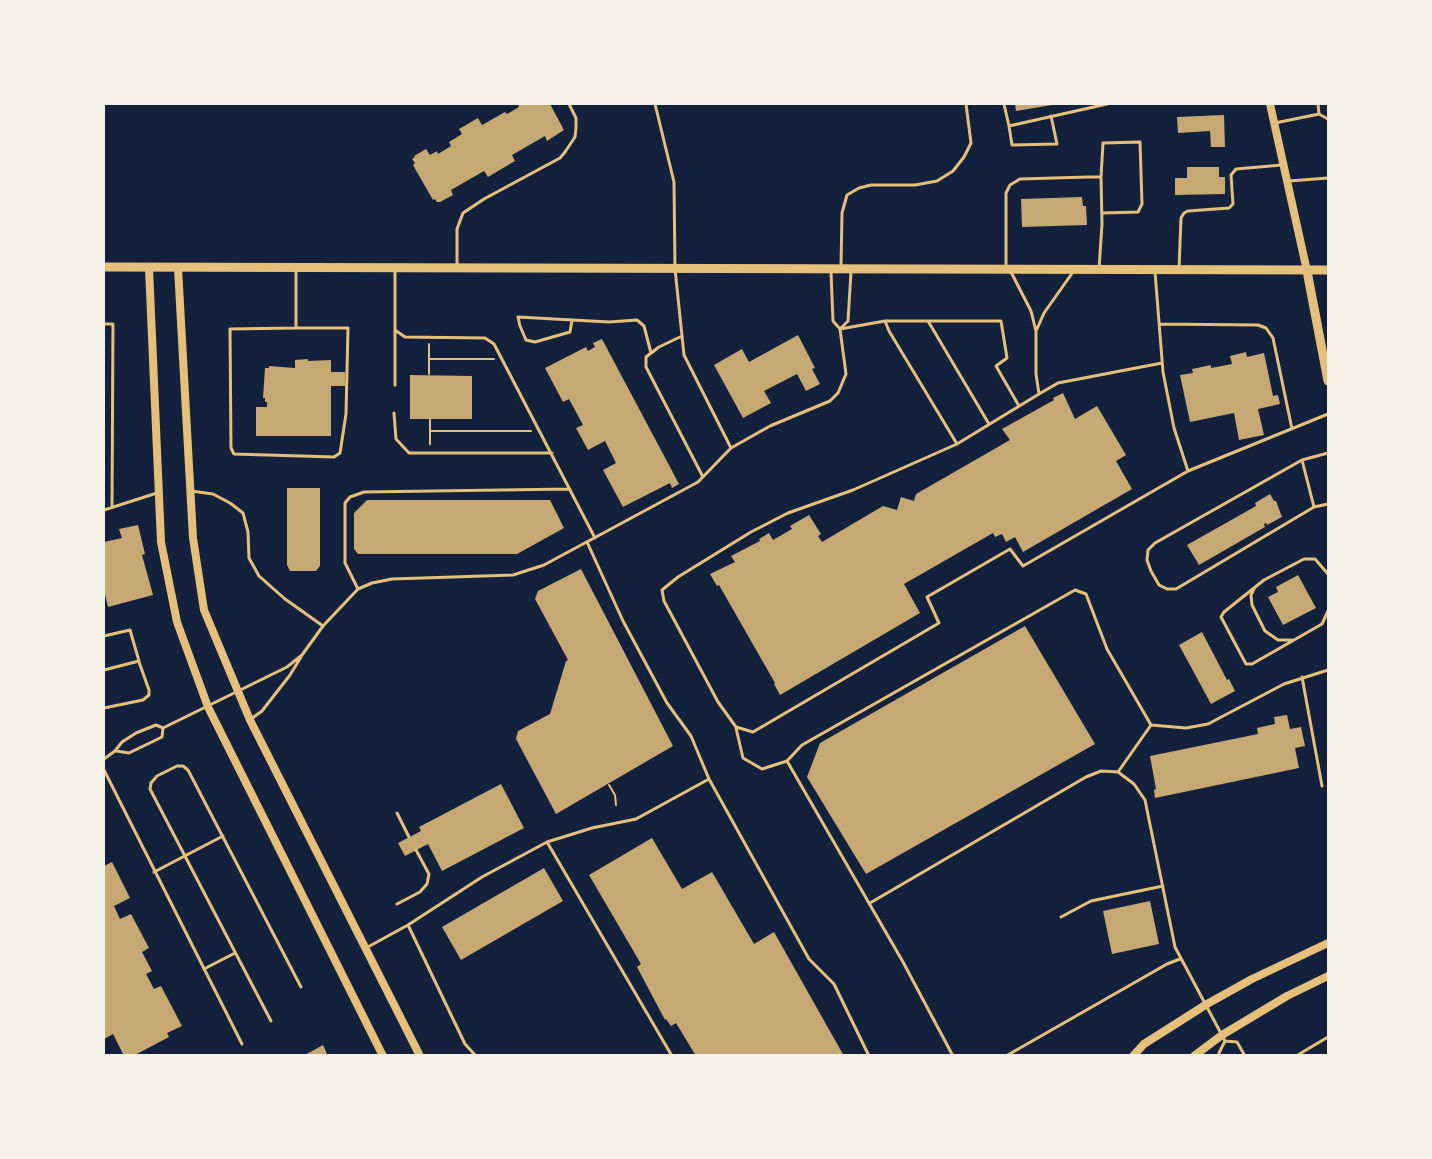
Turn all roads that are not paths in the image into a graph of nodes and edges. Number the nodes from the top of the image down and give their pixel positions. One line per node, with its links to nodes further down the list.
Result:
1 (569, 104): 23 (lane)
2 (655, 104): 24 (lane)
3 (966, 104): 25 (lane)
4 (1004, 104): 12 (lane)
5 (1107, 104): 9 (lane)
6 (1270, 104): 11 (street)
7 (1318, 104): 8 (lane)
8 (1319, 114): 10 (lane); 11 (lane)
9 (1051, 116): 12 (lane); 12 (lane)
10 (1329, 119)
11 (1275, 123): 13 (street)
12 (1009, 126)
13 (1284, 165): 16 (street); 31 (lane)
14 (1101, 177): 17 (lane); 17 (lane); 26 (lane)
15 (1329, 178): 16 (lane)
16 (1287, 182): 32 (street)
17 (1102, 213): 28 (lane)
18 (104, 267): 19 (main road)
19 (149, 268): 20 (main road); 63 (street)
20 (178, 268): 21 (main road); 62 (street)
21 (296, 268): 22 (main road); 38 (lane)
22 (395, 269): 23 (main road); 40 (lane)
23 (457, 269): 24 (main road)
24 (675, 269): 25 (main road); 42 (lane)
25 (841, 270): 26 (main road); 39 (lane); 39 (lane)
26 (1008, 270): 27 (main road); 41 (lane)
27 (1074, 270): 28 (main road); 41 (lane)
28 (1099, 270): 30 (main road)
29 (1329, 270): 32 (main road)
30 (1155, 271): 31 (main road); 37 (lane)
31 (1179, 271): 32 (main road)
32 (1306, 271): 45 (main road)
33 (572, 320): 33 (lane); 43 (lane)
34 (885, 321): 35 (lane); 39 (lane); 54 (lane)
35 (928, 321): 49 (lane); 52 (lane)
36 (104, 324): 65 (lane)
37 (1159, 324): 44 (lane); 53 (lane)
38 (296, 328): 38 (lane)
39 (840, 329): 55 (lane)
40 (395, 330): 47 (lane); 56 (lane)
41 (1036, 331): 48 (lane)
42 (682, 336): 43 (lane); 55 (lane)
43 (651, 353): 60 (lane)
44 (1162, 363): 48 (lane); 59 (lane)
45 (1328, 370): 46 (main road)
46 (1329, 381)
47 (395, 385)
48 (1039, 394): 49 (lane)
49 (1019, 406): 52 (lane)
50 (394, 414): 56 (lane)
51 (1329, 414): 53 (lane)
52 (989, 424): 54 (lane)
53 (1292, 429): 59 (lane)
54 (957, 444): 89 (lane)
55 (731, 448): 60 (lane)
56 (552, 453): 61 (lane)
57 (1329, 453): 58 (lane)
58 (1302, 460): 66 (lane); 66 (lane)
59 (1188, 471): 89 (lane)
60 (703, 477): 68 (lane)
61 (570, 489): 68 (lane); 72 (lane)
62 (190, 491): 74 (lane); 83 (street)
63 (157, 493): 65 (lane); 84 (street)
64 (1329, 504): 66 (lane)
65 (112, 507): 67 (lane)
66 (1314, 507)
67 (104, 510)
68 (595, 538): 69 (lane)
69 (587, 542): 72 (lane); 95 (lane)
70 (1329, 574): 71 (lane)
71 (1255, 587): 77 (lane); 77 (lane)
72 (358, 590): 74 (lane)
73 (1329, 611): 77 (lane)
74 (322, 626): 78 (lane)
75 (104, 630): 76 (lane)
76 (104, 635): 79 (lane)
77 (1294, 640)
78 (302, 655): 83 (lane); 86 (lane)
79 (139, 661): 80 (lane); 85 (lane)
80 (104, 670)
81 (1329, 670): 82 (lane)
82 (1302, 677): 87 (lane); 96 (lane)
83 (237, 693): 84 (lane); 86 (street)
84 (208, 707): 88 (lane); 121 (street)
85 (104, 708)
86 (250, 720): 110 (street)
87 (1151, 725): 92 (lane); 94 (lane)
88 (163, 728): 90 (lane); 90 (lane)
89 (736, 728): 92 (lane)
90 (115, 751): 91 (lane)
91 (104, 759)
92 (787, 761): 106 (lane)
93 (104, 770): 103 (lane)
94 (1118, 772): 104 (lane); 106 (lane)
95 (709, 779): 100 (lane); 125 (lane)
96 (1322, 786)
97 (397, 813): 99 (lane)
98 (223, 836): 102 (lane); 102 (lane); 115 (lane)
99 (409, 837)
100 (547, 842): 108 (lane); 124 (lane)
101 (416, 850): 105 (lane)
102 (185, 856): 103 (lane); 111 (lane)
103 (154, 872): 113 (lane)
104 (1163, 886): 107 (lane); 112 (lane)
105 (397, 904)
106 (870, 904): 126 (lane)
107 (1061, 917)
108 (408, 926): 110 (lane); 123 (lane)
109 (1329, 943): 116 (main road)
110 (365, 949): 122 (street)
111 (235, 954): 113 (lane); 117 (lane)
112 (1180, 959): 116 (lane); 127 (lane)
113 (204, 969): 120 (lane)
114 (1329, 976): 119 (main road)
115 (301, 987)
116 (1207, 1004): 119 (lane); 128 (main road)
117 (271, 1021)
118 (1329, 1037): 132 (lane)
119 (1224, 1038): 129 (main road); 130 (lane); 131 (lane)
120 (242, 1044)
121 (383, 1056)
122 (420, 1056)
123 (476, 1056)
124 (672, 1056)
125 (869, 1056)
126 (953, 1056)
127 (1006, 1056)
128 (1133, 1056)
129 (1194, 1056)
130 (1220, 1056)
131 (1245, 1056)
132 (1296, 1056)

